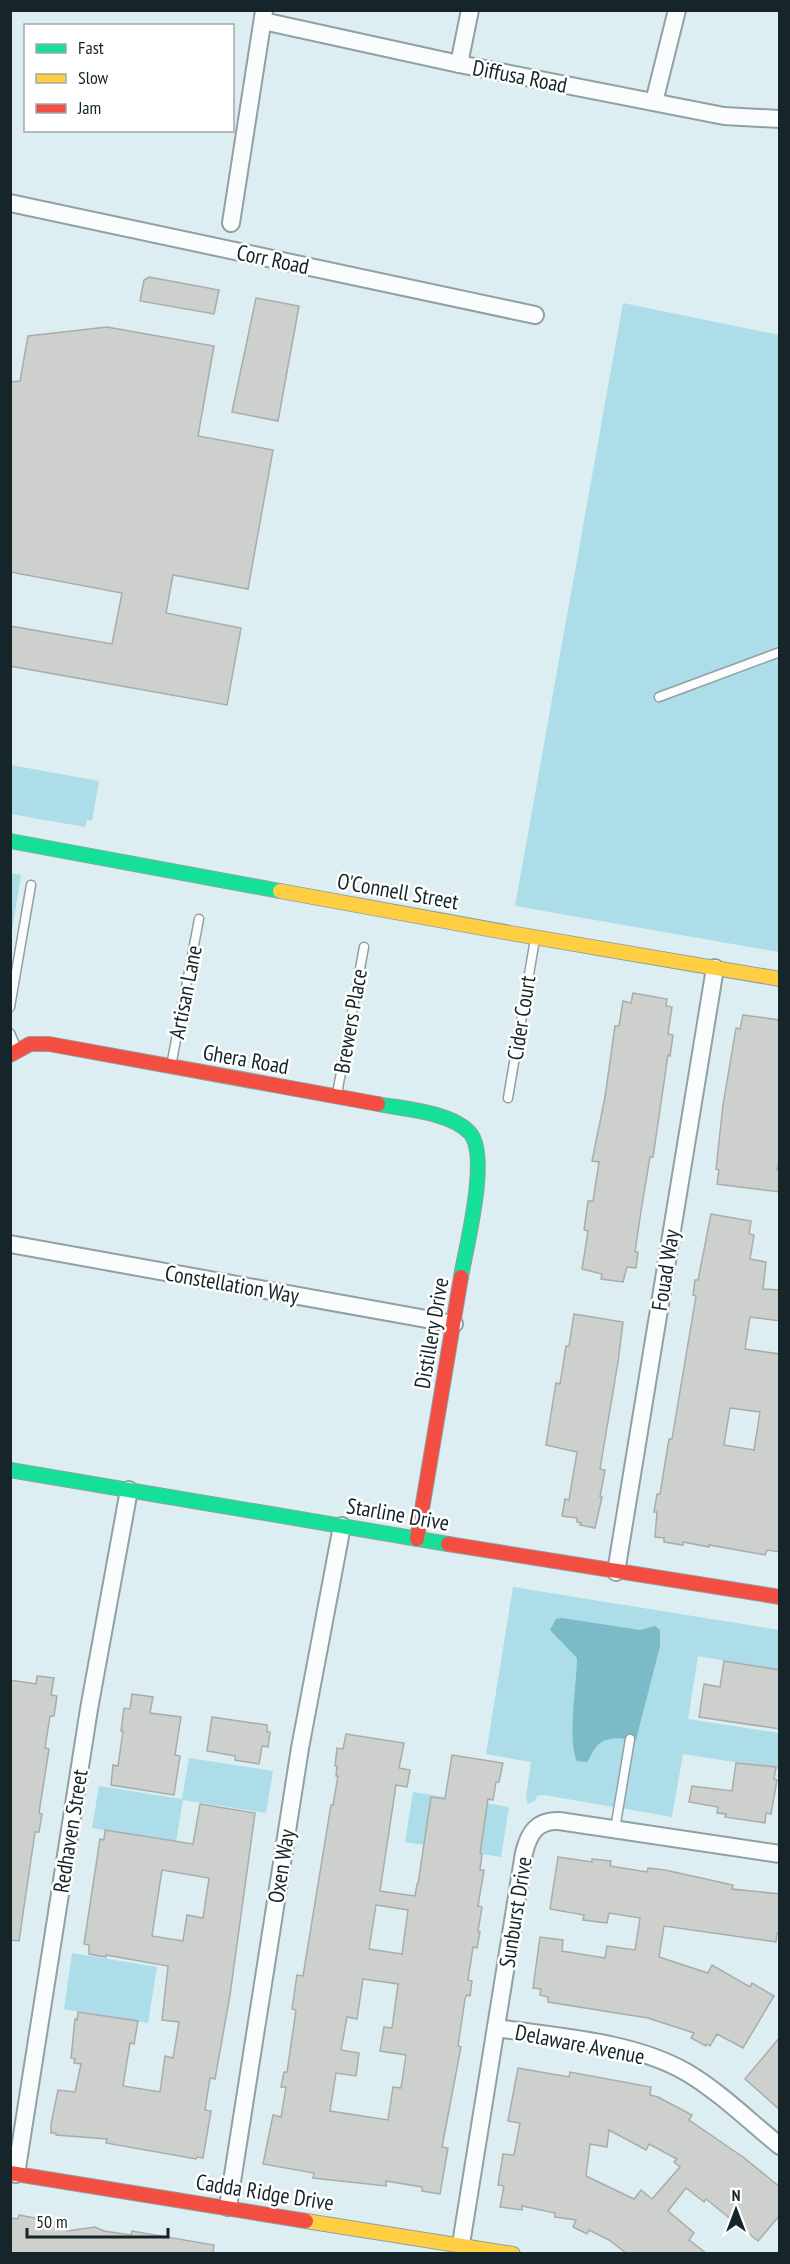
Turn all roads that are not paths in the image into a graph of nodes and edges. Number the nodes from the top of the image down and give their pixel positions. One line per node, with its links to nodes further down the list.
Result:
1 (470, 10): 4 (street)
2 (677, 10): 5 (street)
3 (264, 16): 4 (street, Diffusa Road); 8 (street)
4 (459, 64): 5 (street, Diffusa Road)
5 (654, 102): 6 (street, Diffusa Road)
6 (780, 119)
7 (10, 203): 9 (street, Corr Road)
8 (231, 223)
9 (535, 315)
10 (780, 652): 11 (lane)
11 (659, 697)
12 (10, 841): 15 (street, O'Connell Street)
13 (31, 885): 19 (lane)
14 (199, 919): 22 (lane, Artisan Lane)
15 (535, 937): 17 (street, O'Connell Street); 24 (lane, Cider Court)
16 (364, 946): 23 (lane, Brewers Place)
17 (715, 969): 18 (street, O'Connell Street); 32 (street, Fouad Way)
18 (780, 979)
19 (10, 1006)
20 (10, 1033): 21 (lane)
21 (14, 1052): 22 (street, Ghera Road)
22 (171, 1066): 23 (street, Ghera Road)
23 (337, 1096): 25 (street, Ghera Road)
24 (508, 1098)
25 (472, 1134): 27 (street, Distillery Drive)
26 (10, 1244): 27 (street, Constellation Way)
27 (454, 1324): 31 (street, Distillery Drive)
28 (10, 1470): 29 (street, Starline Drive)
29 (129, 1490): 30 (street, Starline Drive); 39 (street, Redhaven Street)
30 (342, 1526): 31 (street, Starline Drive); 40 (street, Oxen Way)
31 (417, 1539): 32 (street, Starline Drive)
32 (616, 1572): 33 (street, Starline Drive)
33 (780, 1597)
34 (630, 1739): 35 (lane)
35 (615, 1829): 36 (street, Sunburst Drive); 37 (street, Sunburst Drive)
36 (780, 1854)
37 (496, 2028): 38 (street, Delaware Avenue); 41 (street, Sunburst Drive)
38 (780, 2146)
39 (13, 2174): 40 (street, Cadda Ridge Drive)
40 (228, 2207): 41 (street, Cadda Ridge Drive)
41 (461, 2244): 42 (street, Cadda Ridge Drive)
42 (513, 2253)

